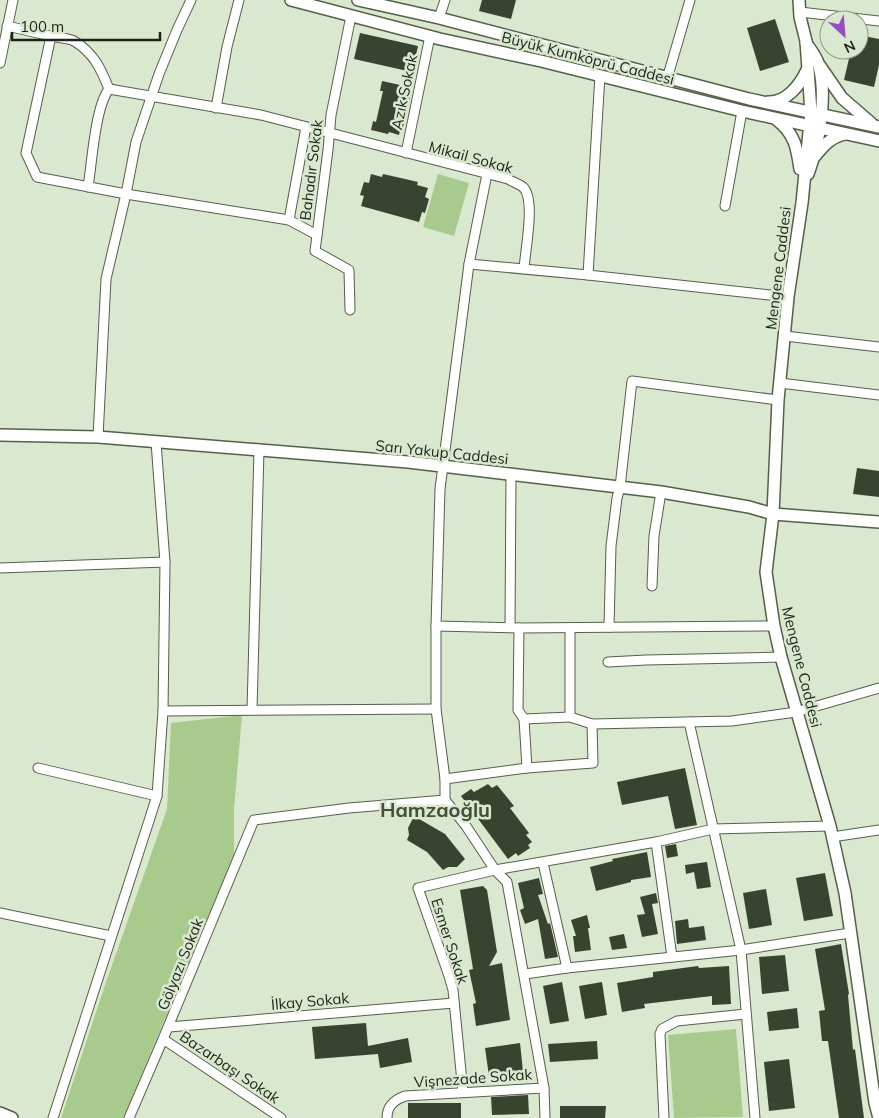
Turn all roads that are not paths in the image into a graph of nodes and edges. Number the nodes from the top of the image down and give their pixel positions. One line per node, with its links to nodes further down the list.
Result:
1 (14, 0): 12 (street)
2 (192, 0): 22 (street)
3 (239, 0): 24 (street)
4 (291, 0): 9 (street, Büyük Kumköprü Caddesi)
5 (358, 0): 10 (street, Büyük Kumköprü Caddesi)
6 (445, 0): 10 (street)
7 (690, 0): 20 (street)
8 (799, 6): 11 (street); 15 (street)
9 (351, 16): 14 (street, Büyük Kumköprü Caddesi); 31 (street, Bahadır Sokak)
10 (439, 18): 20 (street, Büyük Kumköprü Caddesi)
11 (879, 21)
12 (7, 26): 13 (street); 16 (street)
13 (51, 36): 21 (street); 37 (street)
14 (430, 36): 19 (street, Büyük Kumköprü Caddesi); 34 (street, Azık Sokak)
15 (806, 41): 17 (street); 18 (street)
16 (0, 63)
17 (818, 63): 26 (street); 28 (street)
18 (807, 70): 23 (street); 26 (street)
19 (600, 75): 25 (street, Büyük Kumköprü Caddesi); 45 (street)
20 (667, 79): 23 (street, Büyük Kumköprü Caddesi)
21 (109, 89): 22 (street, Mikail Sokak); 37 (street)
22 (151, 97): 24 (street, Mikail Sokak); 39 (street)
23 (761, 102): 26 (street, Büyük Kumköprü Caddesi)
24 (216, 108): 29 (street, Mikail Sokak)
25 (742, 111): 27 (street, Büyük Kumköprü Caddesi); 40 (street)
26 (816, 113): 28 (street, Büyük Kumköprü Caddesi); 30 (street)
27 (774, 118): 30 (street, Büyük Kumköprü Caddesi); 38 (street)
28 (878, 125)
29 (306, 126): 31 (street, Mikail Sokak); 41 (street)
30 (814, 127): 32 (street, Büyük Kumköprü Caddesi); 35 (street); 38 (street)
31 (330, 134): 34 (street, Mikail Sokak); 42 (street, Bahadır Sokak)
32 (847, 134): 33 (street, Büyük Kumköprü Caddesi); 35 (street)
33 (879, 141)
34 (406, 153): 36 (street, Mikail Sokak)
35 (814, 158): 38 (street)
36 (487, 174): 43 (street); 44 (street, Mikail Sokak)
37 (88, 188): 39 (street)
38 (803, 188): 46 (street, Mengene Caddesi)
39 (126, 194): 41 (street); 54 (street)
40 (725, 206)
41 (289, 220): 42 (street)
42 (317, 235): 47 (street, Bahadır Sokak)
43 (469, 264): 44 (street); 57 (street)
44 (524, 269): 45 (street)
45 (588, 275): 46 (street)
46 (788, 297): 48 (street, Mengene Caddesi)
47 (350, 310)
48 (785, 336): 49 (street); 50 (street, Mengene Caddesi)
49 (879, 347)
50 (780, 383): 51 (street); 52 (street, Mengene Caddesi)
51 (879, 395)
52 (778, 400): 59 (street); 61 (street, Mengene Caddesi)
53 (0, 435): 54 (street, Sarı Yakup Caddesi)
54 (98, 437): 55 (street, Sarı Yakup Caddesi)
55 (156, 442): 56 (street, Sarı Yakup Caddesi); 63 (street)
56 (259, 450): 57 (street, Sarı Yakup Caddesi); 75 (street)
57 (443, 466): 58 (street, Sarı Yakup Caddesi); 66 (street)
58 (511, 474): 59 (street, Sarı Yakup Caddesi); 69 (street)
59 (620, 488): 60 (street, Sarı Yakup Caddesi); 68 (street)
60 (661, 492): 61 (street, Sarı Yakup Caddesi); 65 (street)
61 (773, 514): 62 (street, Sarı Yakup Caddesi); 67 (street, Mengene Caddesi)
62 (879, 522)
63 (165, 562): 64 (street); 76 (street)
64 (0, 568)
65 (652, 586)
66 (436, 626): 69 (street); 74 (street)
67 (774, 626): 68 (street); 71 (street, Mengene Caddesi)
68 (609, 627): 70 (street)
69 (515, 628): 70 (street); 79 (street)
70 (570, 628): 78 (street)
71 (781, 658): 72 (street); 77 (street, Mengene Caddesi)
72 (608, 662)
73 (879, 688): 77 (street)
74 (436, 708): 75 (street); 84 (street)
75 (252, 710): 76 (street)
76 (163, 711): 85 (street)
77 (796, 712): 80 (street); 89 (street, Mengene Caddesi)
78 (570, 717): 79 (street); 81 (street)
79 (524, 719): 83 (street)
80 (689, 722): 81 (street); 87 (street)
81 (592, 724): 83 (street)
82 (38, 768): 85 (street)
83 (527, 768): 84 (street)
84 (445, 779): 86 (street)
85 (157, 796): 95 (street)
86 (445, 800): 92 (street); 102 (street, Gölyazı Sokak)
87 (713, 829): 89 (street); 90 (street); 96 (street)
88 (879, 830): 89 (street)
89 (831, 831): 94 (street, Mengene Caddesi)
90 (656, 842): 91 (street); 97 (street)
91 (543, 863): 92 (street); 98 (street)
92 (494, 870): 99 (street); 100 (street, Esmer Sokak)
93 (0, 913): 95 (street)
94 (850, 934): 96 (street); 115 (street, Mengene Caddesi)
95 (111, 936): 108 (street)
96 (740, 950): 97 (street); 101 (street)
97 (672, 957): 98 (street)
98 (567, 968): 99 (street)
99 (524, 974): 104 (street)
100 (454, 1003): 102 (street, İlkay Sokak); 105 (street, Esmer Sokak)
101 (746, 1014): 113 (street); 114 (street)
102 (168, 1027): 103 (street, Gölyazı Sokak)
103 (164, 1039): 109 (street, Gölyazı Sokak); 110 (street, Bazarbaşı Sokak)
104 (544, 1088): 105 (street, Vişnezade Sokak); 112 (street)
105 (463, 1092): 111 (street, Vişnezade Sokak)
106 (0, 1113): 107 (street)
107 (12, 1118)
108 (53, 1118)
109 (129, 1118)
110 (281, 1118)
111 (387, 1118)
112 (545, 1118)
113 (664, 1118)
114 (755, 1118)
115 (879, 1118)

